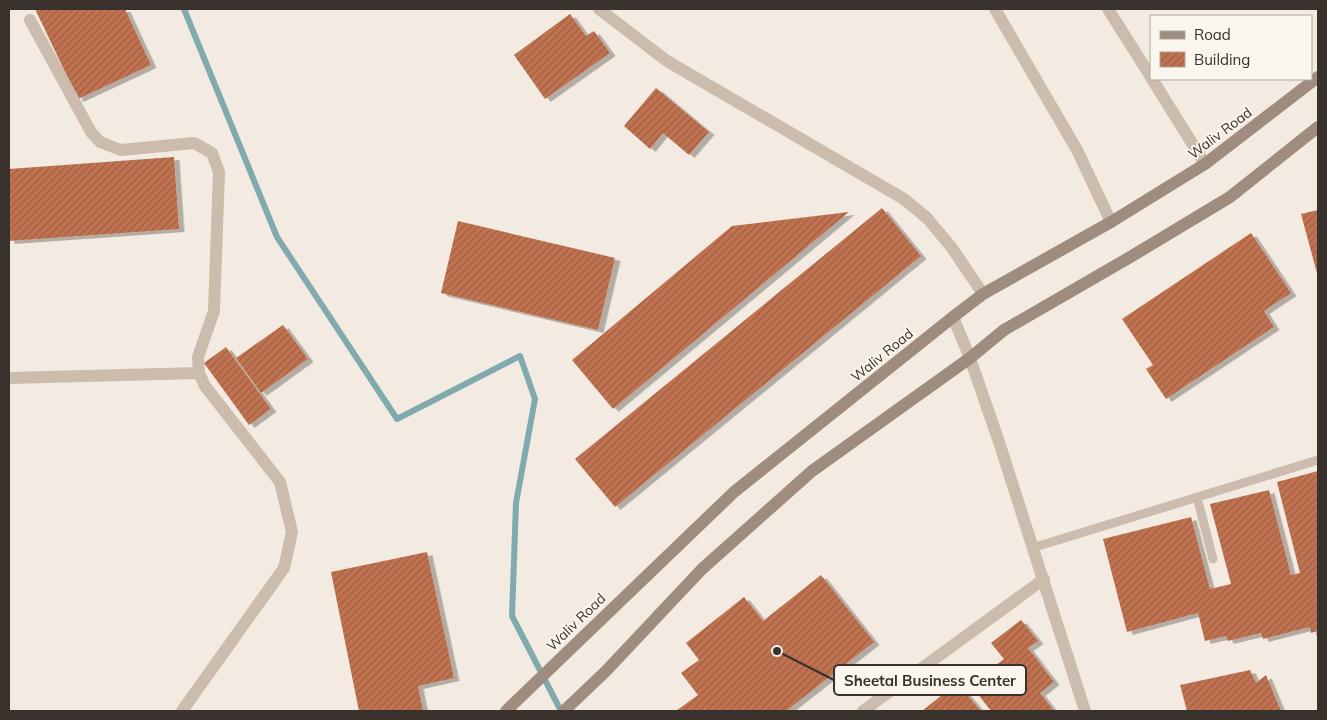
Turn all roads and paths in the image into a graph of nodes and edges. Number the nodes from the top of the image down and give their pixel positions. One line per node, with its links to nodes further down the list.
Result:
1 (599, 9): 11 (street)
2 (995, 9): 10 (street)
3 (1108, 9): 5 (street)
4 (30, 20): 14 (street)
5 (1150, 76)
6 (1318, 79): 9 (main road, Waliv Road)
7 (1152, 80): 9 (street)
8 (1318, 127): 13 (main road)
9 (1205, 164): 10 (main road, Waliv Road)
10 (1111, 222): 11 (main road, Waliv Road)
11 (983, 294): 12 (main road, Waliv Road)
12 (953, 317): 13 (street); 23 (main road, Waliv Road)
13 (970, 358): 18 (street); 21 (main road)
14 (199, 373): 15 (street); 22 (street)
15 (9, 378)
16 (1318, 460): 17 (lane)
17 (1197, 497): 18 (lane); 19 (lane)
18 (1032, 548): 20 (street)
19 (1213, 559)
20 (1044, 579): 24 (street); 25 (street)
21 (568, 707)
22 (182, 711)
23 (506, 711)
24 (863, 711)
25 (1085, 711)

